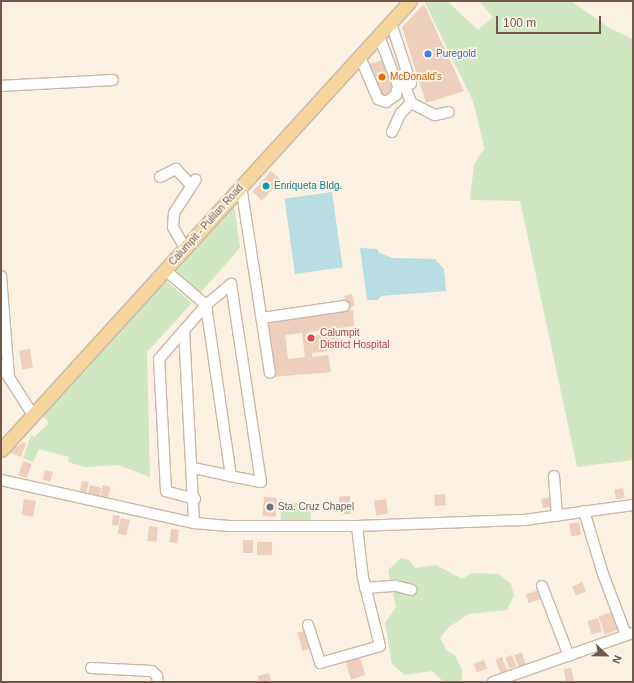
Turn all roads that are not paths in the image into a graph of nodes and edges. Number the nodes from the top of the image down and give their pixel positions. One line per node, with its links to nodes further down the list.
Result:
1 (410, 1): 2 (main road, Calumpit - Pulilan Road)
2 (385, 30): 3 (main road, Calumpit - Pulilan Road); 3 (street); 6 (street)
3 (360, 57): 10 (main road, Calumpit - Pulilan Road)
4 (113, 80): 5 (street)
5 (1, 86)
6 (415, 106): 7 (street); 8 (street)
7 (449, 112)
8 (392, 132)
9 (160, 177): 11 (street)
10 (241, 186): 11 (main road, Calumpit - Pulilan Road); 16 (street)
11 (185, 248): 12 (main road, Calumpit - Pulilan Road)
12 (165, 270): 14 (street); 21 (main road, Calumpit - Pulilan Road)
13 (1, 276): 20 (street)
14 (206, 304): 17 (street); 24 (street); 24 (street)
15 (344, 306): 16 (street)
16 (262, 318): 19 (street)
17 (184, 330): 23 (street); 27 (street)
18 (1, 366): 20 (street)
19 (270, 373)
20 (9, 377): 21 (street)
21 (33, 415): 22 (main road, Calumpit - Pulilan Road)
22 (3, 444)
23 (193, 468): 24 (street); 27 (street)
24 (231, 476)
25 (554, 476): 30 (street)
26 (1, 480): 31 (street)
27 (195, 499): 31 (street)
28 (633, 505): 29 (street)
29 (584, 511): 30 (street); 37 (street)
30 (557, 516): 32 (street)
31 (194, 523): 32 (street)
32 (357, 526): 34 (street)
33 (542, 586): 38 (street)
34 (365, 588): 35 (street); 36 (street)
35 (412, 590)
36 (308, 625)
37 (630, 634): 38 (street)
38 (569, 656): 41 (street)
39 (91, 668): 40 (street)
40 (158, 682)
41 (493, 682)

